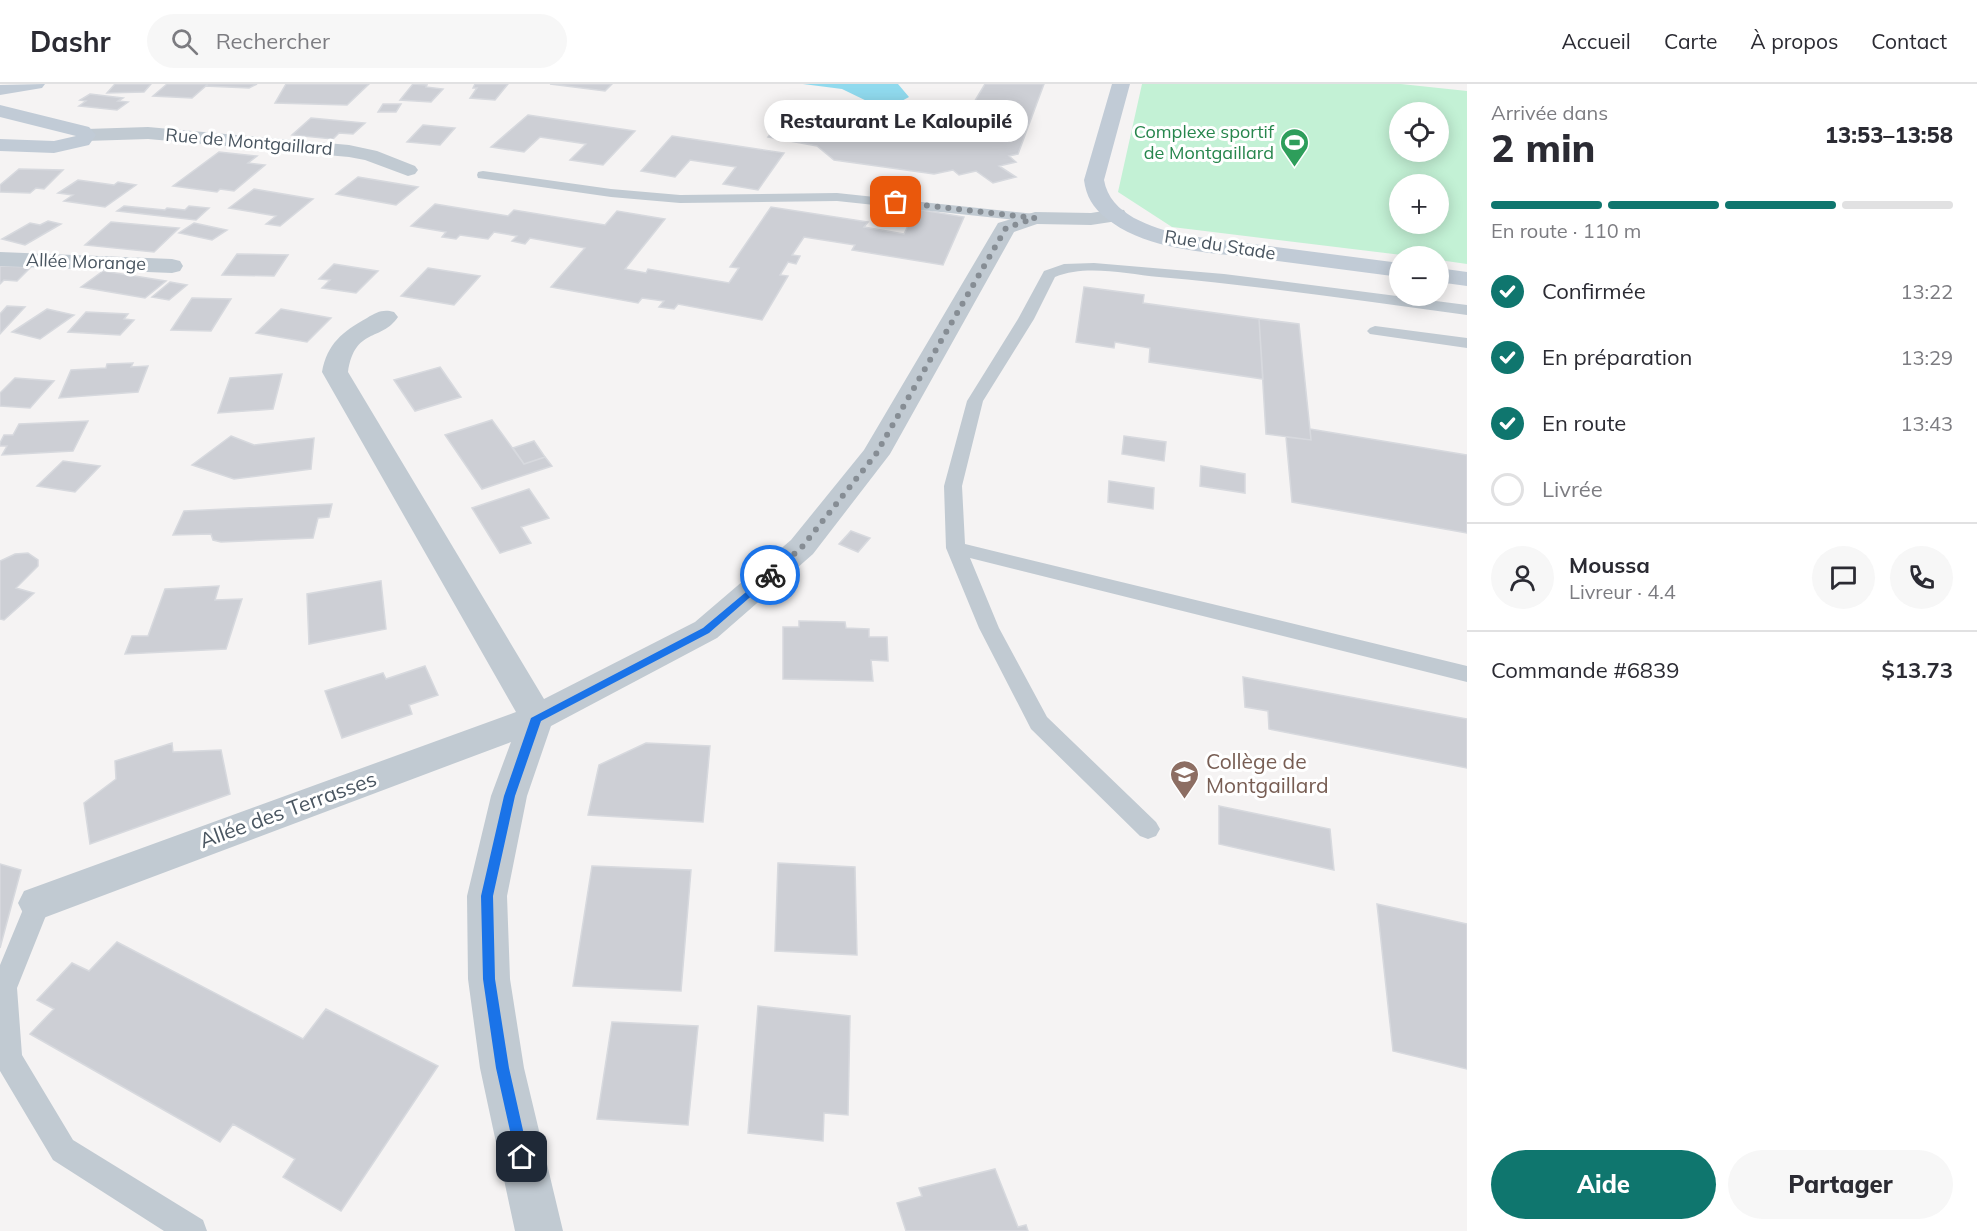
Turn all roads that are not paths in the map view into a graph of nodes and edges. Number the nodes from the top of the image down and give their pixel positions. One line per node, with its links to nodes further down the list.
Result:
1 (36, 84): 3 (street)
2 (1121, 84): 10 (street, Rue du Stade)
3 (0, 90)
4 (0, 111): 5 (street)
5 (86, 135): 6 (street); 7 (street, Rue de Montgaillard)
6 (0, 145)
7 (408, 170)
8 (483, 175): 9 (lane)
9 (1028, 212): 10 (street, Allée des Terrasses); 22 (street, Allée des Terrasses)
10 (1116, 215): 13 (street, Rue du Stade)
11 (0, 259): 12 (street, Allée Morange)
12 (172, 266)
13 (1389, 269)
14 (1449, 277): 15 (street)
15 (1467, 279)
16 (1467, 310): 20 (lane)
17 (386, 317): 22 (street)
18 (1374, 331): 19 (lane)
19 (1467, 343)
20 (956, 548): 21 (lane); 23 (lane)
21 (1467, 674)
22 (537, 718): 24 (street, Allée des Terrasses); 25 (street)
23 (1148, 830)
24 (39, 903): 26 (lane)
25 (531, 1229)
26 (192, 1231)

